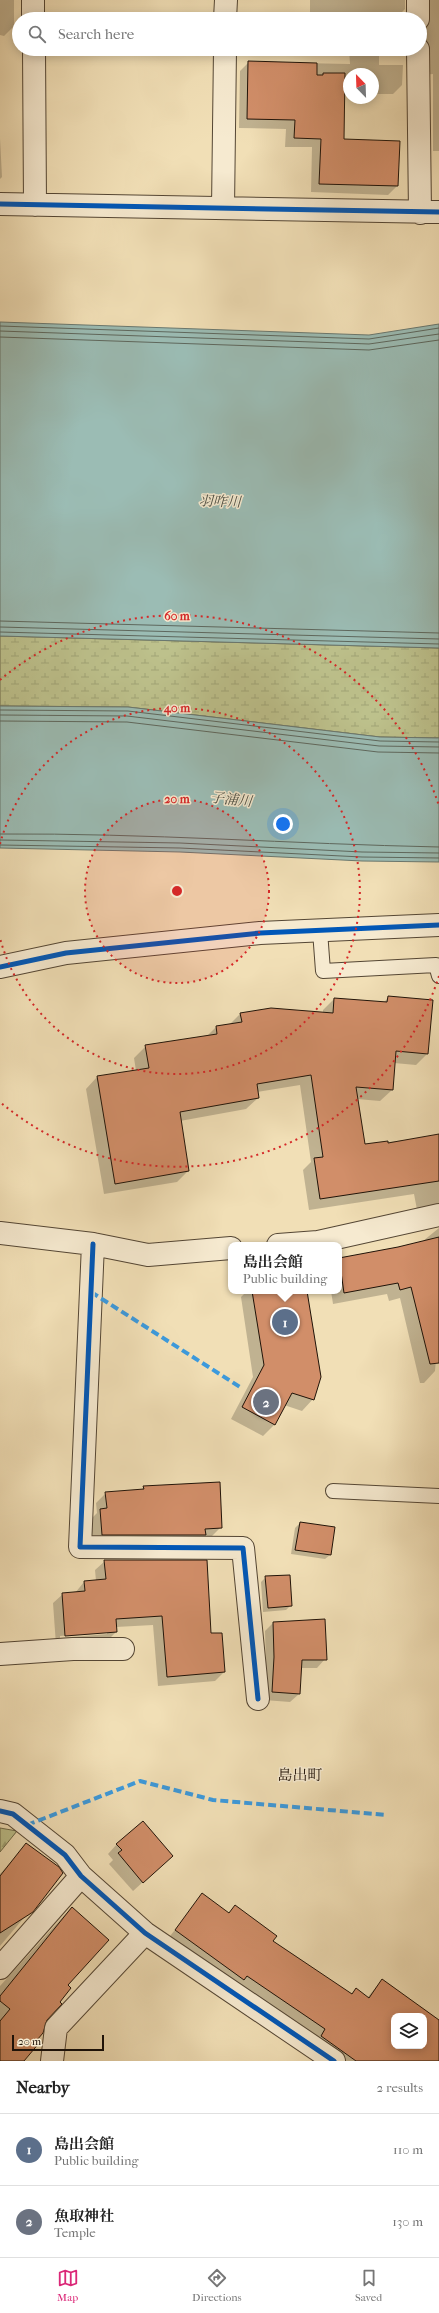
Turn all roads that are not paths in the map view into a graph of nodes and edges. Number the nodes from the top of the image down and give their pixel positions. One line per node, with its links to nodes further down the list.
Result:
1 (33, 0): 4 (street)
2 (226, 0): 5 (street)
3 (418, 0): 6 (street)
4 (33, 12)
5 (225, 12)
6 (418, 12)
7 (34, 56): 11 (street)
8 (225, 56): 12 (street)
9 (419, 56): 13 (street)
10 (0, 204): 11 (street)
11 (35, 205): 12 (street)
12 (223, 208): 13 (street)
13 (430, 212)
14 (439, 925): 15 (street)
15 (320, 931): 16 (street); 17 (lane)
16 (0, 967)
17 (439, 976)
18 (439, 1215): 20 (street)
19 (0, 1233): 21 (street)
20 (318, 1242)
21 (93, 1244): 22 (street); 27 (street)
22 (228, 1248)
23 (333, 1491): 24 (lane)
24 (439, 1496)
25 (122, 1649): 26 (street)
26 (0, 1654)
27 (258, 1699)
28 (0, 1811): 29 (street)
29 (81, 1876): 30 (street); 31 (street)
30 (145, 1933): 32 (street); 33 (street)
31 (0, 1968)
32 (52, 2061)
33 (334, 2061)

